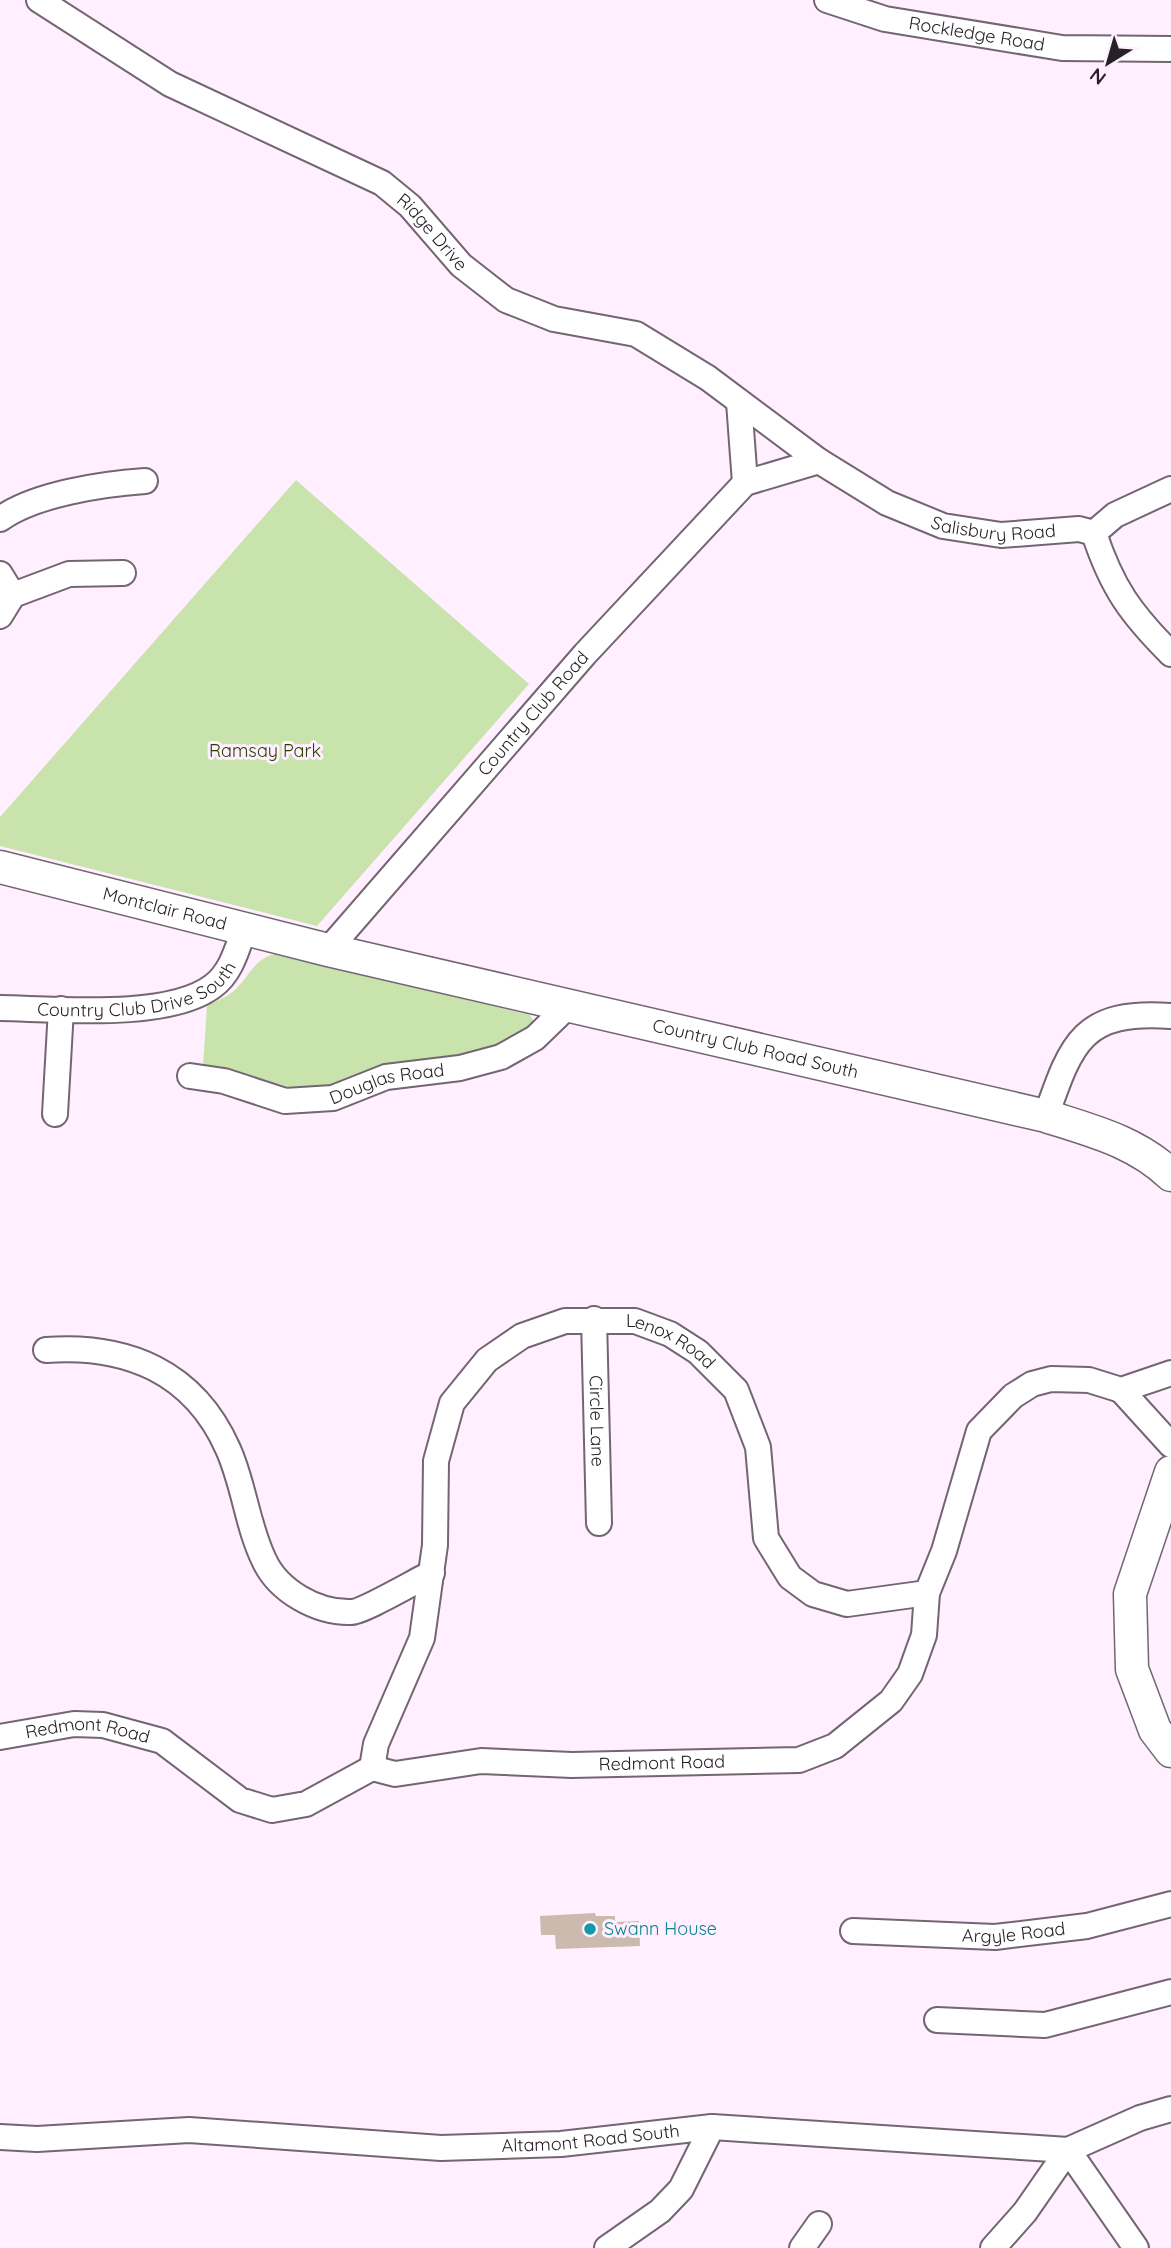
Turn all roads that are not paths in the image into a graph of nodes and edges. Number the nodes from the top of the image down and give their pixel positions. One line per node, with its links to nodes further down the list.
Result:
1 (39, 0): 4 (street, Ridge Drive)
2 (827, 0): 3 (street, Rockledge Road)
3 (1171, 49)
4 (739, 402): 5 (street, Ridge Drive); 7 (street)
5 (819, 461): 7 (street); 10 (street, Salisbury Road)
6 (145, 481): 9 (street)
7 (745, 483): 17 (street, Country Club Road)
8 (1171, 489): 10 (street)
9 (0, 519)
10 (1094, 533): 14 (street)
11 (123, 573): 12 (street)
12 (7, 585): 13 (street)
13 (0, 616)
14 (1171, 654)
15 (0, 867): 16 (main road, Montclair Road)
16 (244, 930): 17 (main road, Montclair Road); 20 (street, Country Club Drive South)
17 (328, 950): 18 (main road, Country Club Road South)
18 (569, 1005): 22 (street, Douglas Road); 24 (main road, Country Club Road South)
19 (0, 1008): 20 (street, Country Club Drive South)
20 (61, 1009): 23 (street)
21 (1171, 1016): 24 (street)
22 (190, 1076)
23 (55, 1114)
24 (1046, 1116): 25 (main road, Country Club Road South)
25 (1171, 1175)
26 (594, 1319): 32 (street, Circle Lane); 33 (street, Lenox Road); 34 (street, Lenox Road)
27 (46, 1350): 33 (street)
28 (1171, 1373): 29 (street)
29 (1121, 1390): 30 (street); 34 (street, Redmont Road)
30 (1171, 1445)
31 (1171, 1472): 36 (main road)
32 (598, 1524)
33 (432, 1573): 37 (street, Lenox Road)
34 (927, 1592): 37 (street, Redmont Road)
35 (0, 1737): 37 (street, Redmont Road)
36 (1171, 1751)
37 (372, 1768)
38 (1171, 1904): 39 (street, Argyle Road)
39 (853, 1931)
40 (1171, 1992): 41 (street)
41 (937, 2020)
42 (1171, 2109): 45 (street, Altamont Road South)
43 (712, 2127): 44 (street, Altamont Road South); 45 (street, Altamont Road South); 47 (street)
44 (0, 2137)
45 (1068, 2150): 49 (street); 50 (street)
46 (819, 2224): 48 (street)
47 (607, 2248)
48 (802, 2248)
49 (993, 2248)
50 (1136, 2248)

